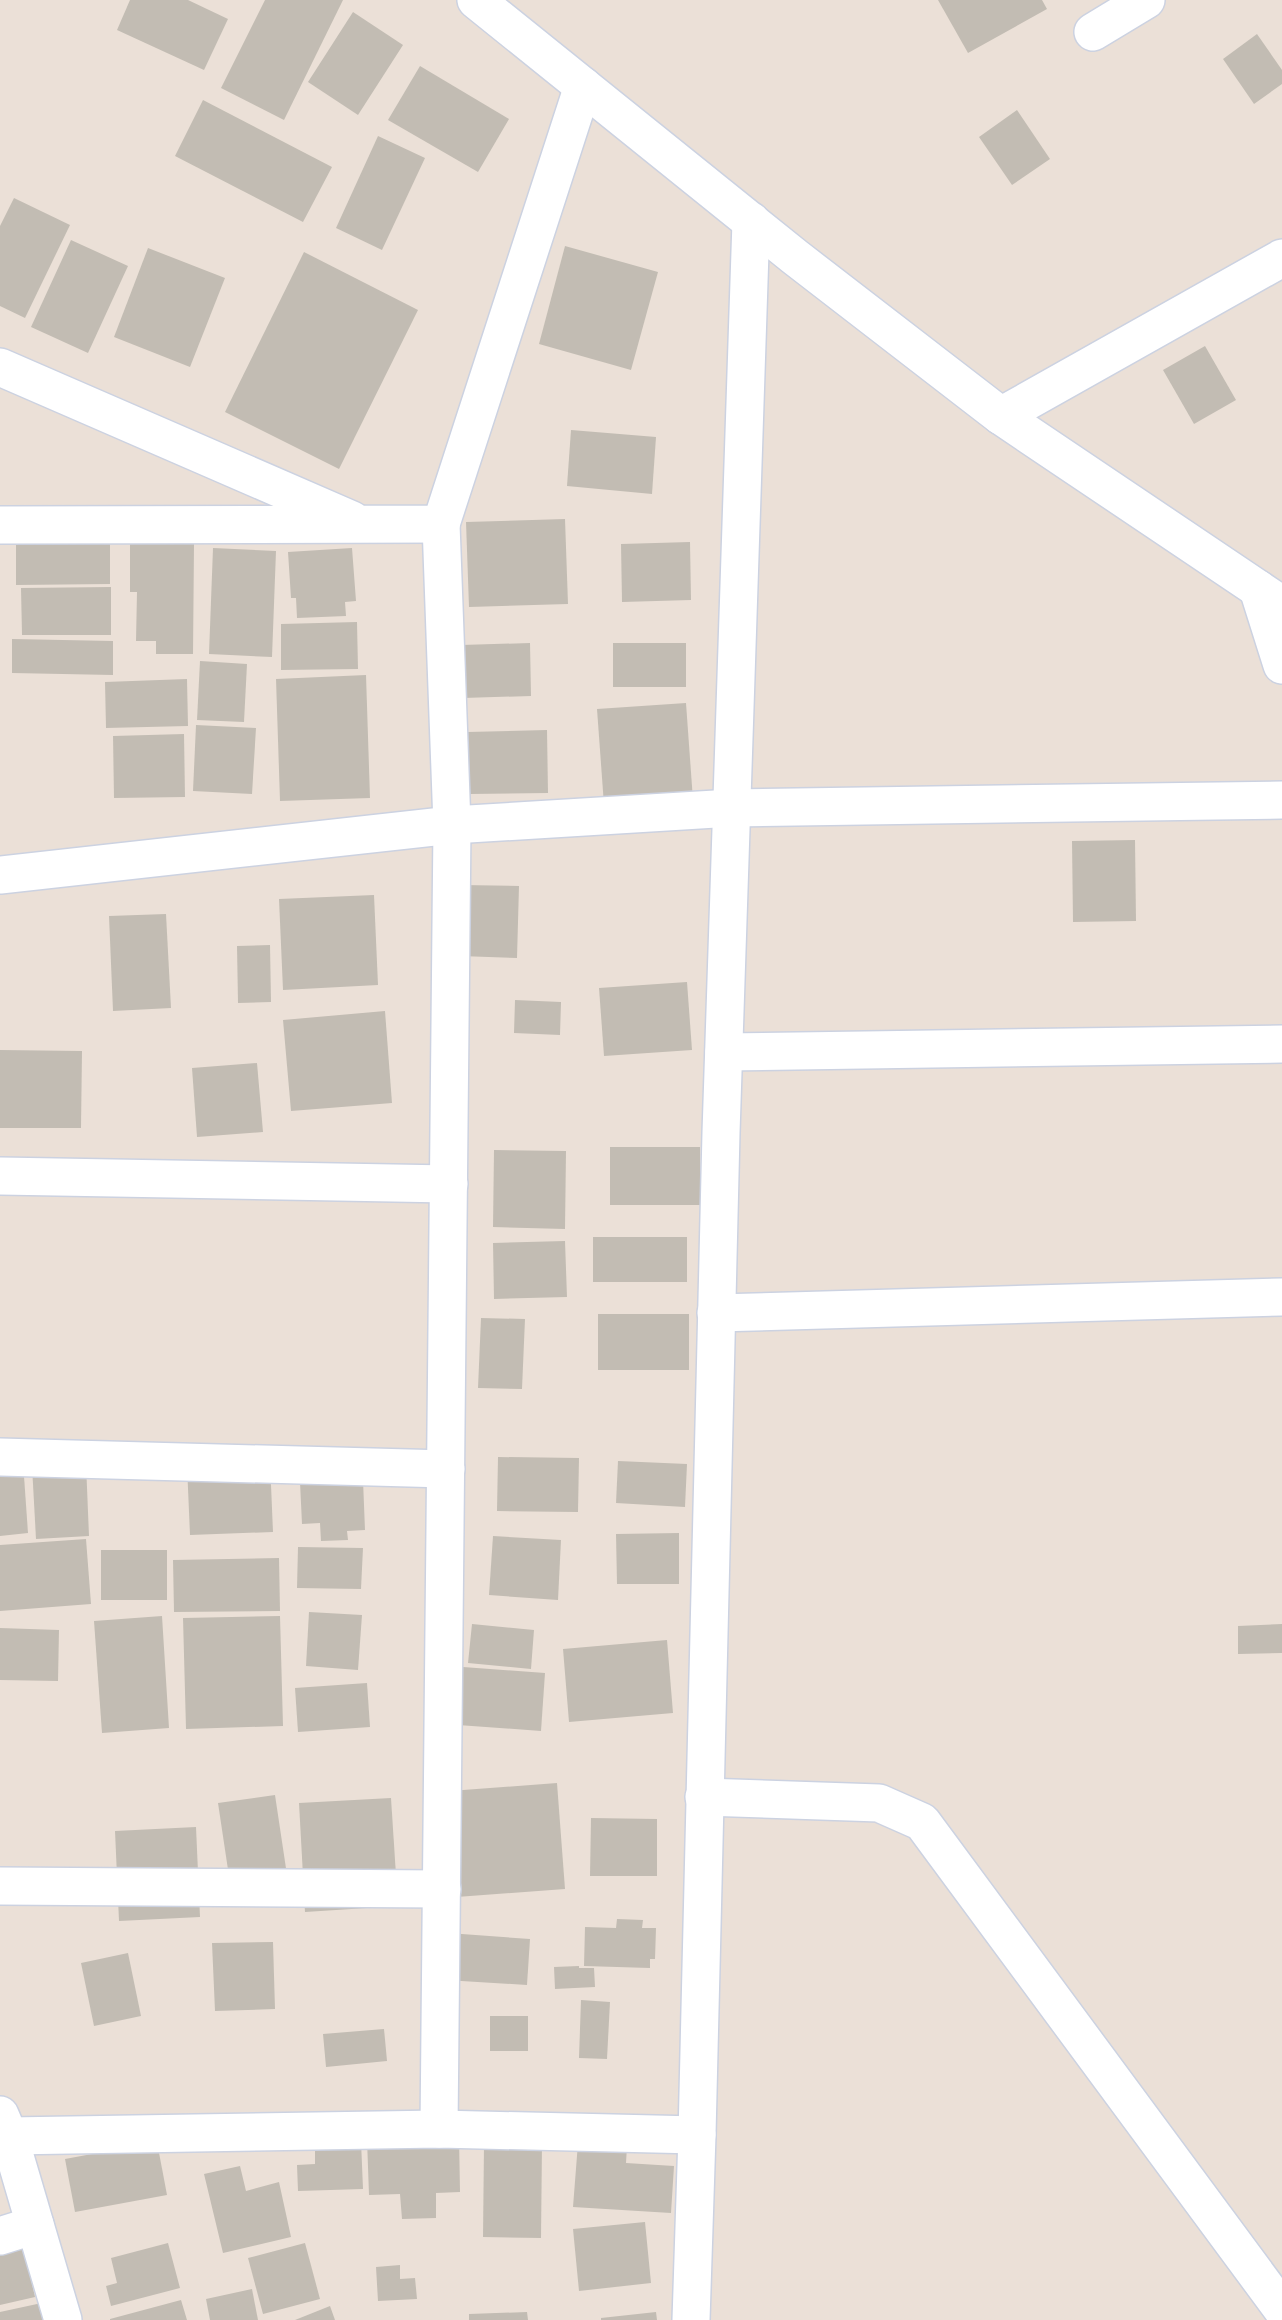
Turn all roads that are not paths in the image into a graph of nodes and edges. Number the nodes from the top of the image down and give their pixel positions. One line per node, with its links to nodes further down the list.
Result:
1 (476, 0): 4 (street)
2 (1146, 0): 3 (street)
3 (1093, 32)
4 (583, 86): 5 (street); 9 (street)
5 (751, 221): 8 (street); 15 (street)
6 (1282, 258): 8 (street)
7 (0, 367): 11 (street)
8 (1001, 416): 12 (street)
9 (441, 524): 11 (street); 16 (street)
10 (0, 525): 11 (street)
11 (365, 526)
12 (1270, 597): 13 (street)
13 (1282, 665)
14 (1282, 800): 15 (street)
15 (732, 808): 16 (street); 19 (street)
16 (452, 825): 17 (street); 21 (street)
17 (0, 874)
18 (1282, 1044): 19 (street)
19 (724, 1052): 23 (street)
20 (0, 1176): 21 (street)
21 (449, 1184): 25 (street)
22 (1282, 1297): 23 (street)
23 (716, 1313): 26 (street)
24 (0, 1457): 25 (street)
25 (446, 1469): 28 (street)
26 (704, 1797): 31 (street); 34 (street)
27 (0, 1886): 28 (street)
28 (442, 1889): 30 (street)
29 (4, 2126): 30 (street); 32 (street)
30 (439, 2129): 31 (street)
31 (697, 2135): 36 (street)
32 (35, 2225): 33 (street); 35 (street)
33 (0, 2236)
34 (1282, 2309)
35 (63, 2320)
36 (691, 2320)

